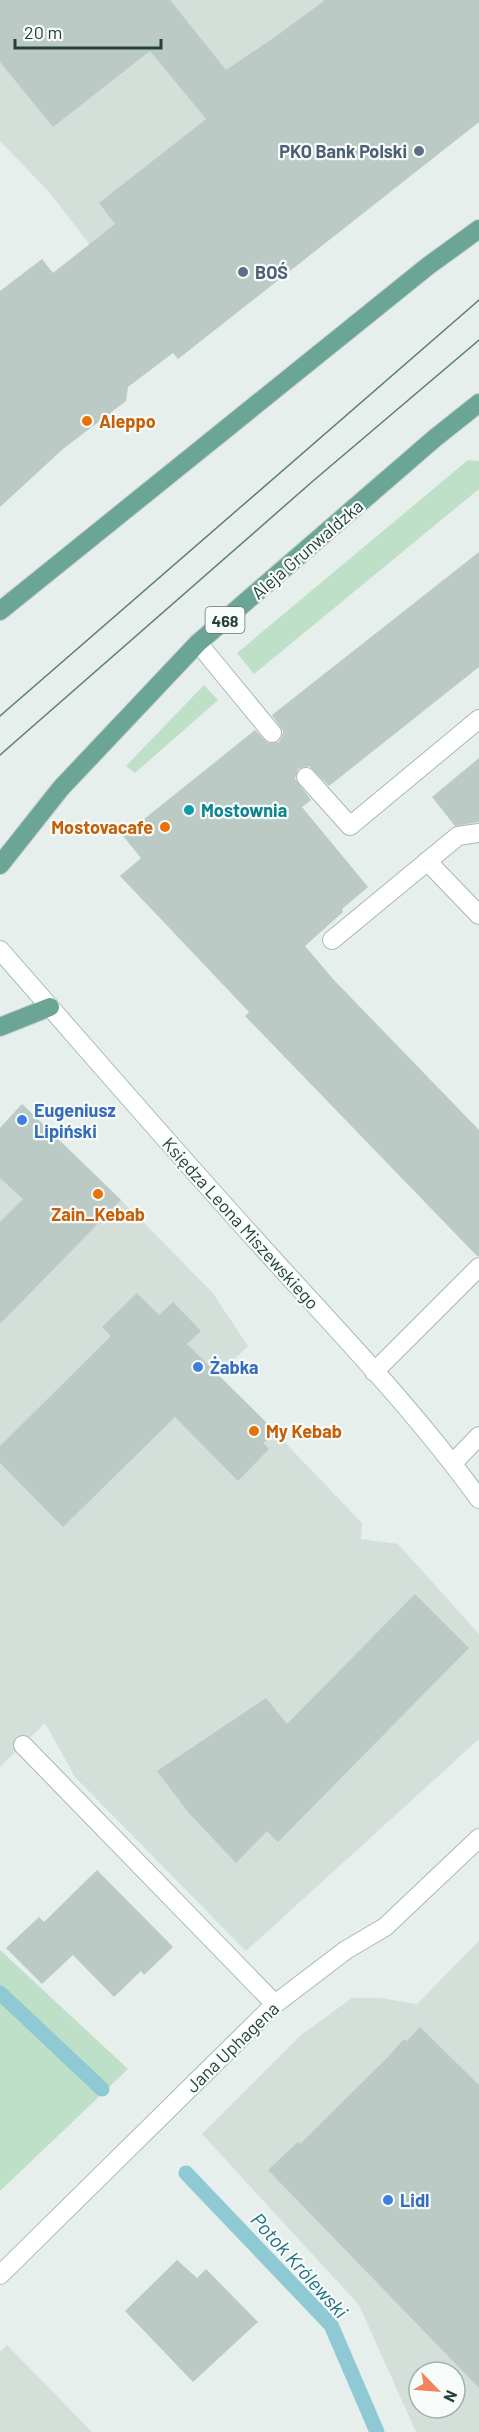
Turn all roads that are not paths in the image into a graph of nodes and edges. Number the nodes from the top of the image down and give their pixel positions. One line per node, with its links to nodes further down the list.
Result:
1 (479, 229): 3 (main road)
2 (479, 403): 4 (main road, Aleja Grunwaldzka / 468)
3 (0, 611)
4 (198, 643): 6 (street); 10 (main road, Aleja Grunwaldzka / 468)
5 (479, 719): 7 (street)
6 (272, 733)
7 (306, 777)
8 (479, 833): 9 (street)
9 (427, 861): 11 (street); 12 (street)
10 (0, 865)
11 (479, 915)
12 (332, 940)
13 (0, 950): 14 (street, Księdza Leona Miszewskiego)
14 (50, 1007): 15 (main road); 17 (street, Księdza Leona Miszewskiego)
15 (0, 1027)
16 (479, 1267): 17 (street)
17 (374, 1372): 19 (street, Księdza Leona Miszewskiego)
18 (479, 1436): 19 (street)
19 (453, 1463): 20 (street, Księdza Leona Miszewskiego)
20 (479, 1499)
21 (23, 1745): 23 (street)
22 (479, 1838): 23 (street, Jana Uphagena)
23 (274, 2004): 24 (street, Jana Uphagena)
24 (0, 2275)

